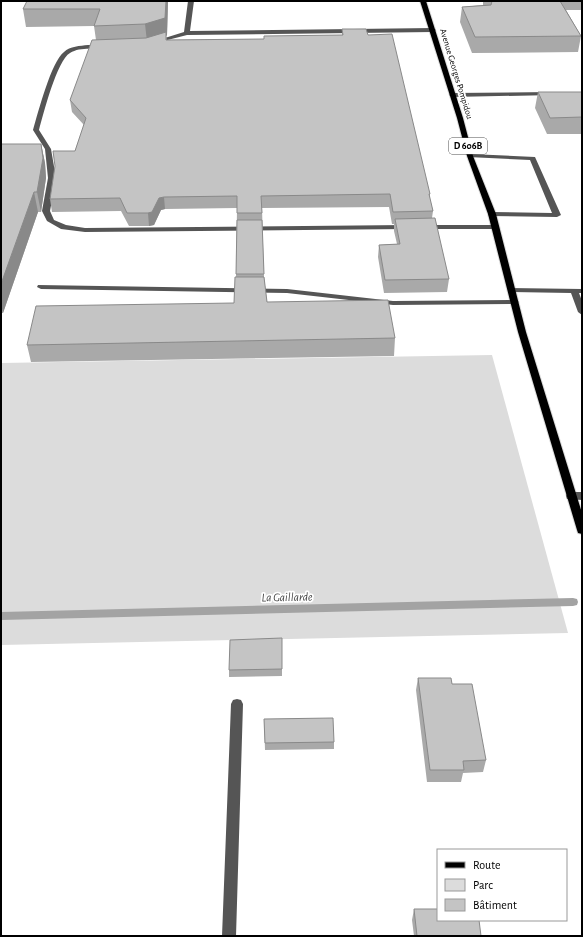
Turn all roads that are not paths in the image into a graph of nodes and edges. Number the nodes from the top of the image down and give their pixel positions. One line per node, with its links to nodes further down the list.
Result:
1 (191, 1): 4 (street)
2 (423, 1): 3 (main road, Avenue Georges Pompidou / D 606B)
3 (432, 30): 4 (street); 8 (main road, Avenue Georges Pompidou / D 606B)
4 (187, 34): 5 (street)
5 (148, 45)
6 (109, 47): 11 (street)
7 (559, 94): 8 (street)
8 (452, 95): 9 (main road, Avenue Georges Pompidou / D 606B)
9 (470, 156): 10 (main road, Avenue Georges Pompidou / D 606B); 10 (street)
10 (492, 214): 11 (main road, Avenue Georges Pompidou / D 606B)
11 (496, 227): 13 (main road, Avenue Georges Pompidou / D 606B)
12 (41, 287): 15 (street)
13 (512, 290): 14 (street); 15 (main road, D 606B)
14 (578, 291): 16 (street)
15 (515, 302): 17 (main road, D 606B)
16 (582, 312)
17 (577, 496): 18 (main road, D 606B)
18 (582, 530)
19 (238, 704): 20 (street)
20 (229, 936)

